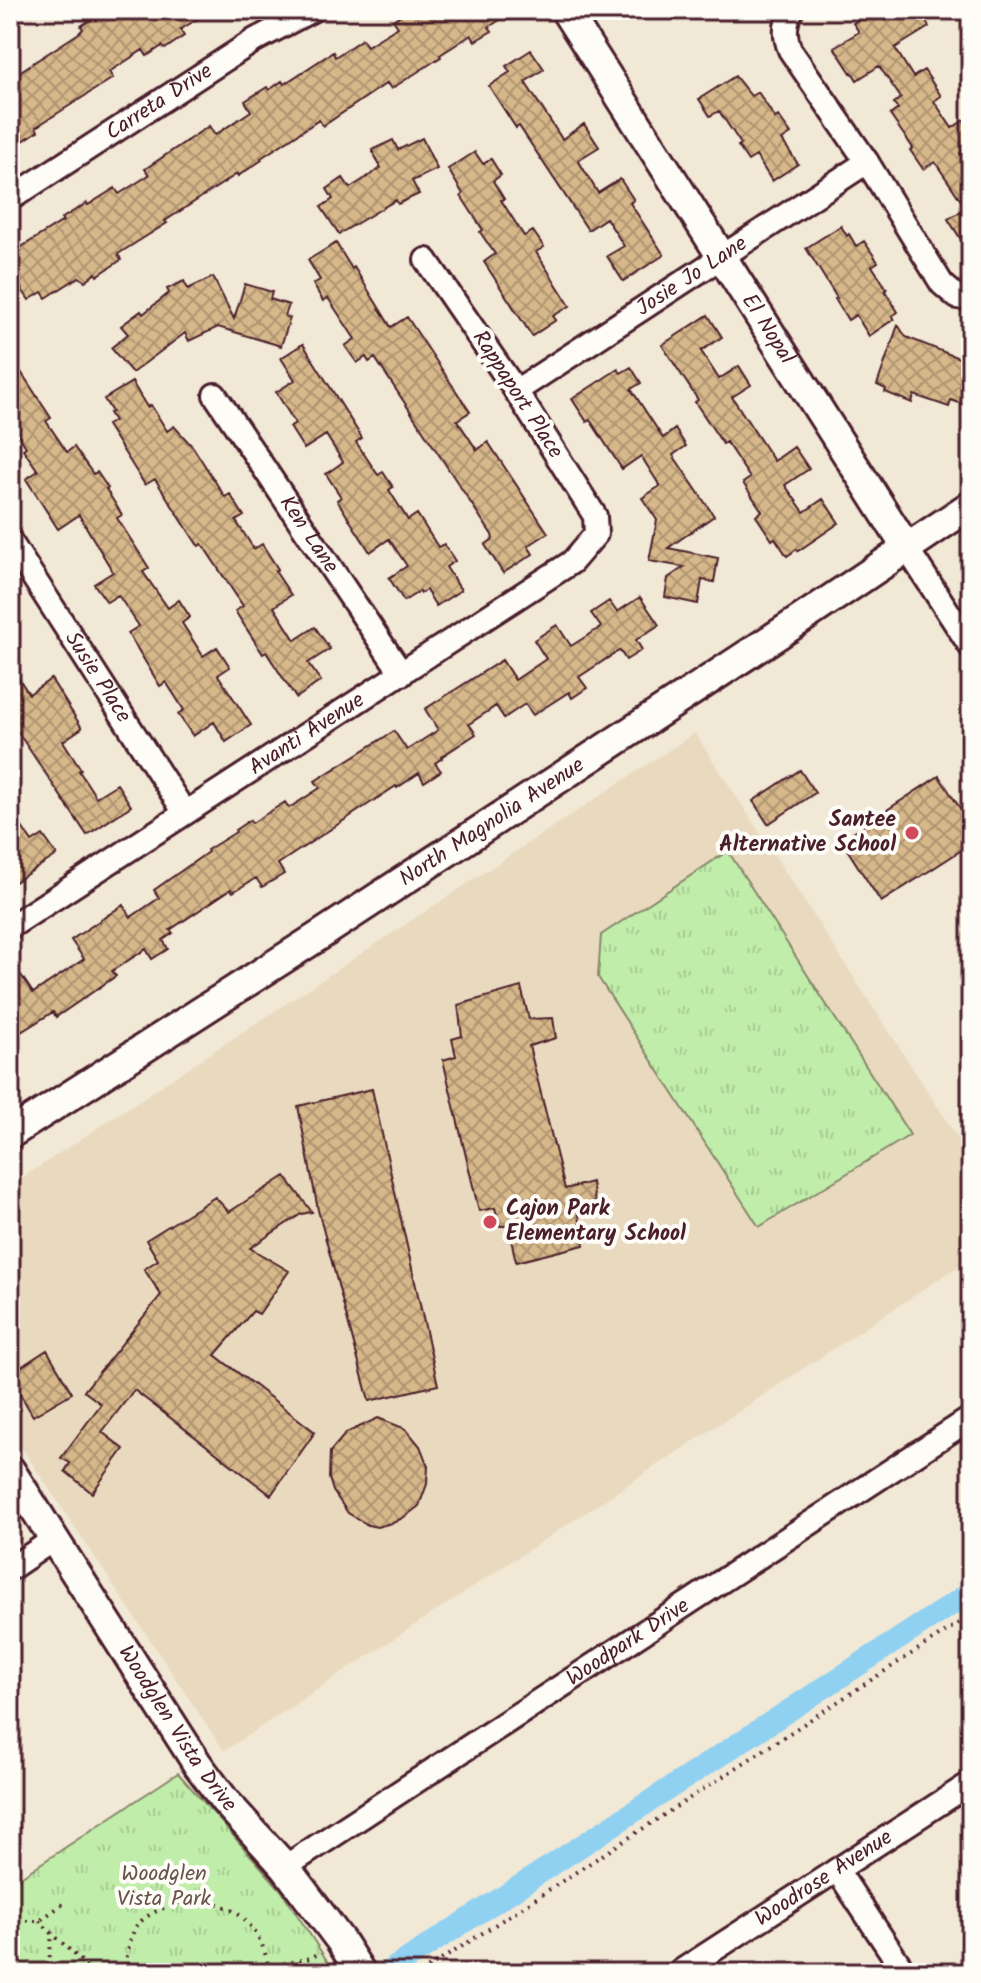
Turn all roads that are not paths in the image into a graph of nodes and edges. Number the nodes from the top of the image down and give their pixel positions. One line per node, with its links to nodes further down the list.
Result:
1 (312, 10): 5 (street, Carreta Drive)
2 (565, 10): 6 (main road, El Nopal)
3 (792, 10): 4 (street)
4 (867, 162): 6 (street, Josie Jo Lane); 8 (street)
5 (10, 199)
6 (722, 257): 9 (street, Josie Jo Lane); 14 (main road, El Nopal)
7 (426, 260): 9 (street, Rappaport Place)
8 (971, 299)
9 (516, 391): 12 (street, Rappaport Place)
10 (215, 395): 16 (street, Ken Lane)
11 (971, 505): 14 (main road, North Magnolia Avenue)
12 (596, 534): 16 (street, Avanti Avenue)
13 (10, 541): 17 (street, Susie Place)
14 (906, 547): 15 (street, El Nopal); 19 (main road, North Magnolia Avenue)
15 (971, 647)
16 (402, 674): 17 (street, Avanti Avenue)
17 (185, 813): 18 (street, Avanti Avenue)
18 (10, 927)
19 (10, 1134)
20 (971, 1418): 25 (street, Woodpark Drive)
21 (10, 1470): 22 (main road, Woodglen Vista Drive)
22 (54, 1539): 23 (street); 25 (main road, Woodglen Vista Drive)
23 (10, 1569)
24 (971, 1783): 26 (street, Woodrose Avenue)
25 (285, 1867): 27 (main road, Woodglen Vista Drive)
26 (837, 1870): 28 (street, Woodrose Avenue); 29 (street)
27 (361, 1973)
28 (678, 1973)
29 (905, 1973)

